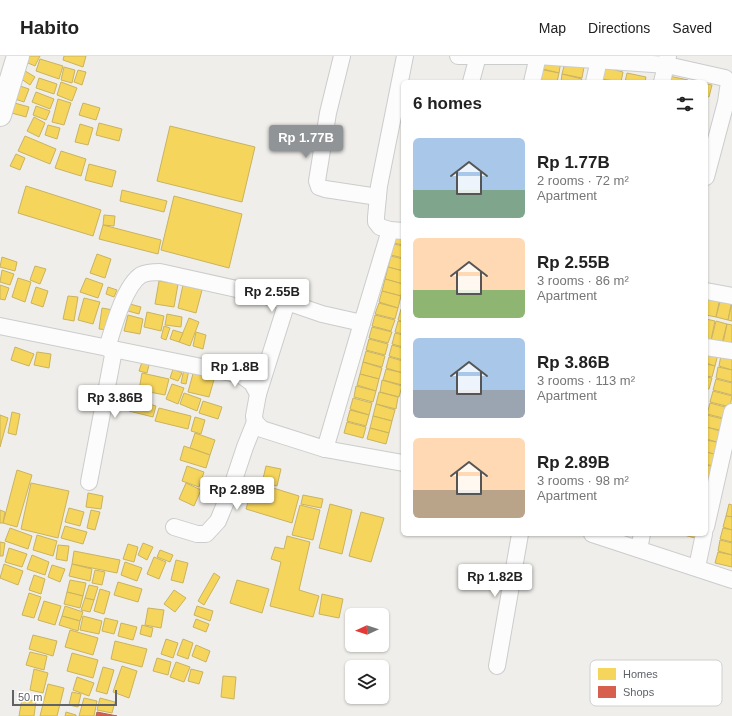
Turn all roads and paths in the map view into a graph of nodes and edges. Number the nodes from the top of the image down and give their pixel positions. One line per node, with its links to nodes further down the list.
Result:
1 (18, 56): 14 (street)
2 (342, 56): 16 (street)
3 (405, 56): 16 (street)
4 (458, 56): 5 (street)
5 (478, 56): 6 (street); 9 (street)
6 (538, 56): 7 (street); 10 (street)
7 (599, 60): 8 (street); 11 (street)
8 (667, 60): 12 (street); 13 (street)
9 (472, 80)
10 (532, 80)
11 (594, 80)
12 (662, 80)
13 (729, 103): 15 (street)
14 (0, 116)
15 (708, 171)
16 (378, 197): 17 (street)
17 (396, 230): 21 (street)
18 (708, 291): 19 (street)
19 (732, 296)
20 (287, 302): 21 (street); 24 (street); 26 (street)
21 (362, 323): 29 (street)
22 (0, 326): 24 (street)
23 (708, 347): 25 (street)
24 (111, 349): 26 (street); 31 (street)
25 (732, 351)
26 (258, 394): 28 (street)
27 (732, 412): 32 (street)
28 (255, 422): 29 (street); 33 (street)
29 (325, 449): 30 (street)
30 (401, 463)
31 (89, 482)
32 (708, 518)
33 (174, 527)
34 (520, 536): 40 (street)
35 (604, 536): 37 (street)
36 (704, 536): 38 (street)
37 (641, 542): 38 (street)
38 (697, 567): 39 (street)
39 (732, 580)
40 (497, 666)

